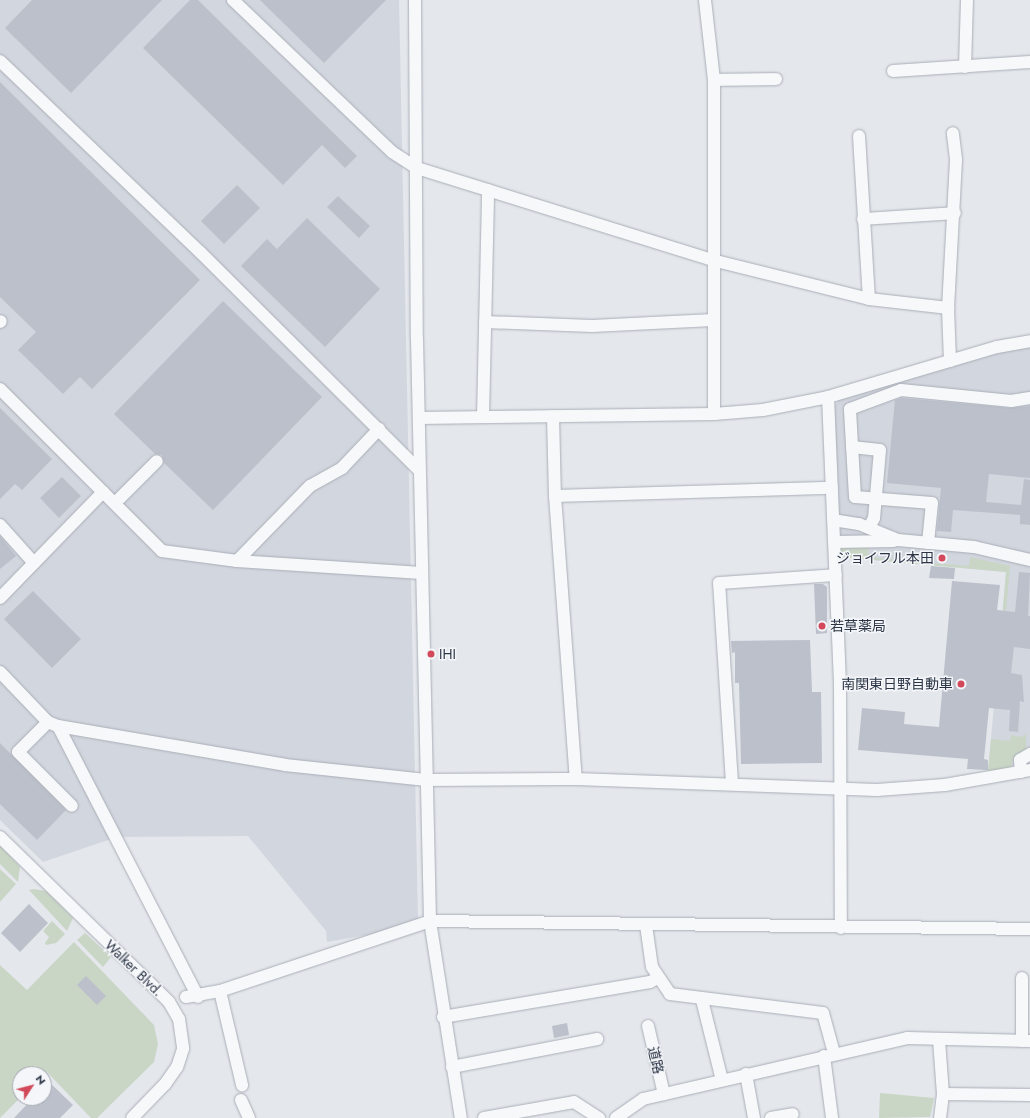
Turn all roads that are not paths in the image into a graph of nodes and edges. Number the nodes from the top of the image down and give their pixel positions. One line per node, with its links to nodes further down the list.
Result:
1 (233, 0): 13 (street)
2 (415, 0): 13 (street)
3 (705, 0): 10 (street)
4 (967, 0): 7 (street)
5 (0, 61): 31 (street)
6 (1030, 62): 7 (street)
7 (966, 67): 8 (street)
8 (893, 71)
9 (776, 79): 10 (street)
10 (714, 80): 17 (street)
11 (953, 133): 15 (street)
12 (859, 136): 16 (street)
13 (417, 168): 14 (street); 30 (street)
14 (488, 190): 17 (street); 21 (street)
15 (955, 213): 16 (street); 19 (street)
16 (864, 219): 18 (street)
17 (716, 261): 18 (street); 20 (street)
18 (869, 299): 19 (street)
19 (948, 308): 23 (street)
20 (713, 320): 21 (street); 27 (street)
21 (485, 322): 29 (street)
22 (1030, 341): 23 (street)
23 (950, 361): 25 (street)
24 (0, 389): 36 (street)
25 (828, 397): 27 (street); 35 (street)
26 (1030, 398): 32 (street)
27 (714, 414): 28 (street)
28 (553, 416): 29 (street); 37 (street)
29 (483, 417): 30 (street)
30 (419, 418): 34 (street)
31 (379, 429): 34 (street); 47 (street)
32 (852, 447): 38 (street); 38 (street)
33 (157, 461): 39 (street)
34 (420, 470): 49 (street)
35 (832, 488): 37 (street); 40 (street)
36 (103, 492): 39 (street); 48 (street)
37 (555, 496): 56 (street)
38 (876, 500): 42 (street); 45 (street)
39 (115, 503): 47 (street)
40 (833, 520): 42 (street); 44 (street)
41 (0, 525): 48 (street)
42 (868, 528): 43 (street)
43 (898, 540): 44 (street); 45 (street)
44 (834, 542): 50 (street)
45 (928, 543): 46 (street)
46 (1030, 560)
47 (237, 561): 49 (street)
48 (34, 563): 51 (street)
49 (422, 573): 57 (street)
50 (836, 575): 58 (street); 59 (street)
51 (0, 598)
52 (0, 672): 53 (street)
53 (53, 724): 57 (street); 60 (street); 68 (street)
54 (1030, 754): 55 (street)
55 (1025, 771): 59 (street)
56 (576, 779): 57 (street); 58 (street)
57 (426, 780): 62 (street)
58 (732, 783): 59 (street)
59 (840, 790): 64 (street)
60 (72, 806)
61 (0, 837): 86 (street, Walker Blvd.)
62 (430, 921): 63 (street); 68 (street); 70 (street)
63 (646, 925): 64 (street); 66 (street)
64 (841, 928): 65 (street)
65 (1030, 929)
66 (658, 978): 69 (street); 70 (street)
67 (1022, 978): 73 (street)
68 (220, 991): 79 (street)
69 (702, 1000): 75 (street); 78 (street)
70 (444, 1017): 76 (street)
71 (648, 1026): 80 (street, 道路)
72 (939, 1040): 73 (street); 75 (street); 81 (street)
73 (1026, 1041)
74 (590, 1044): 76 (street)
75 (829, 1054): 77 (street); 94 (street)
76 (452, 1067): 88 (street)
77 (746, 1074): 78 (street); 92 (street)
78 (722, 1080): 80 (street)
79 (242, 1085)
80 (664, 1094): 91 (street)
81 (942, 1094): 82 (street); 95 (street)
82 (1030, 1095)
83 (241, 1100): 87 (street)
84 (529, 1114): 89 (street); 90 (street)
85 (792, 1114): 93 (street)
86 (132, 1118)
87 (249, 1118)
88 (462, 1118)
89 (484, 1118)
90 (599, 1118)
91 (616, 1118)
92 (754, 1118)
93 (771, 1118)
94 (832, 1118)
95 (940, 1118)

